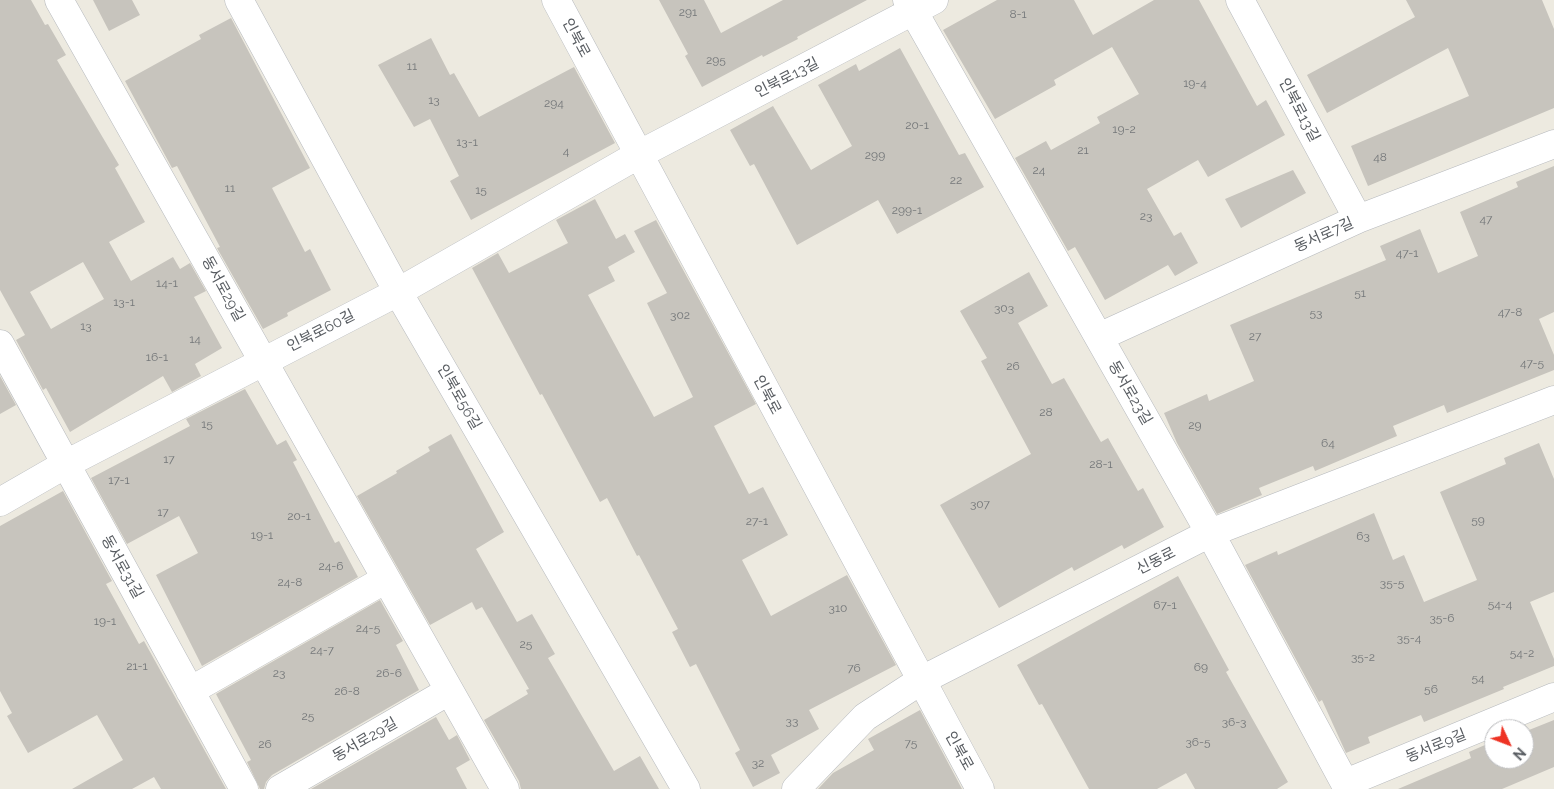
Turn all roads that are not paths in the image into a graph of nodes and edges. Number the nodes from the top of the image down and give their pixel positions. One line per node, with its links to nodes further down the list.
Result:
1 (59, 0): 12 (street, 동서로29길)
2 (239, 0): 9 (street, 인북로56길)
3 (556, 0): 7 (street, 인북로)
4 (1240, 0): 8 (street, 인북로13길)
5 (918, 4): 7 (street, 인북로13길); 10 (street, 동서로23길)
6 (1554, 144): 8 (street, 동서로7길)
7 (638, 155): 9 (street, 인북로60길); 18 (street, 인북로)
8 (1358, 219): 10 (street, 동서로7길)
9 (398, 292): 12 (street, 인북로60길); 26 (street, 인북로56길)
10 (1099, 337): 16 (street, 동서로23길)
11 (0, 344): 14 (street, 동서로31길)
12 (263, 361): 14 (street, 인북로60길); 17 (street, 동서로29길)
13 (1554, 400): 16 (street, 신동로)
14 (66, 464): 15 (street, 인북로60길); 19 (street, 동서로31길)
15 (0, 502)
16 (1210, 533): 18 (street, 신동로); 22 (street, 동서로23길)
17 (386, 579): 19 (street); 20 (street, 동서로29길)
18 (920, 680): 27 (street, 신동로); 28 (street, 인북로)
19 (190, 691): 23 (street, 동서로31길)
20 (450, 691): 24 (street, 동서로29길); 25 (street, 동서로29길)
21 (1554, 697): 22 (street, 동서로9길)
22 (1347, 786)
23 (244, 789)
24 (280, 789)
25 (505, 789)
26 (686, 789)
27 (796, 789)
28 (980, 789)

